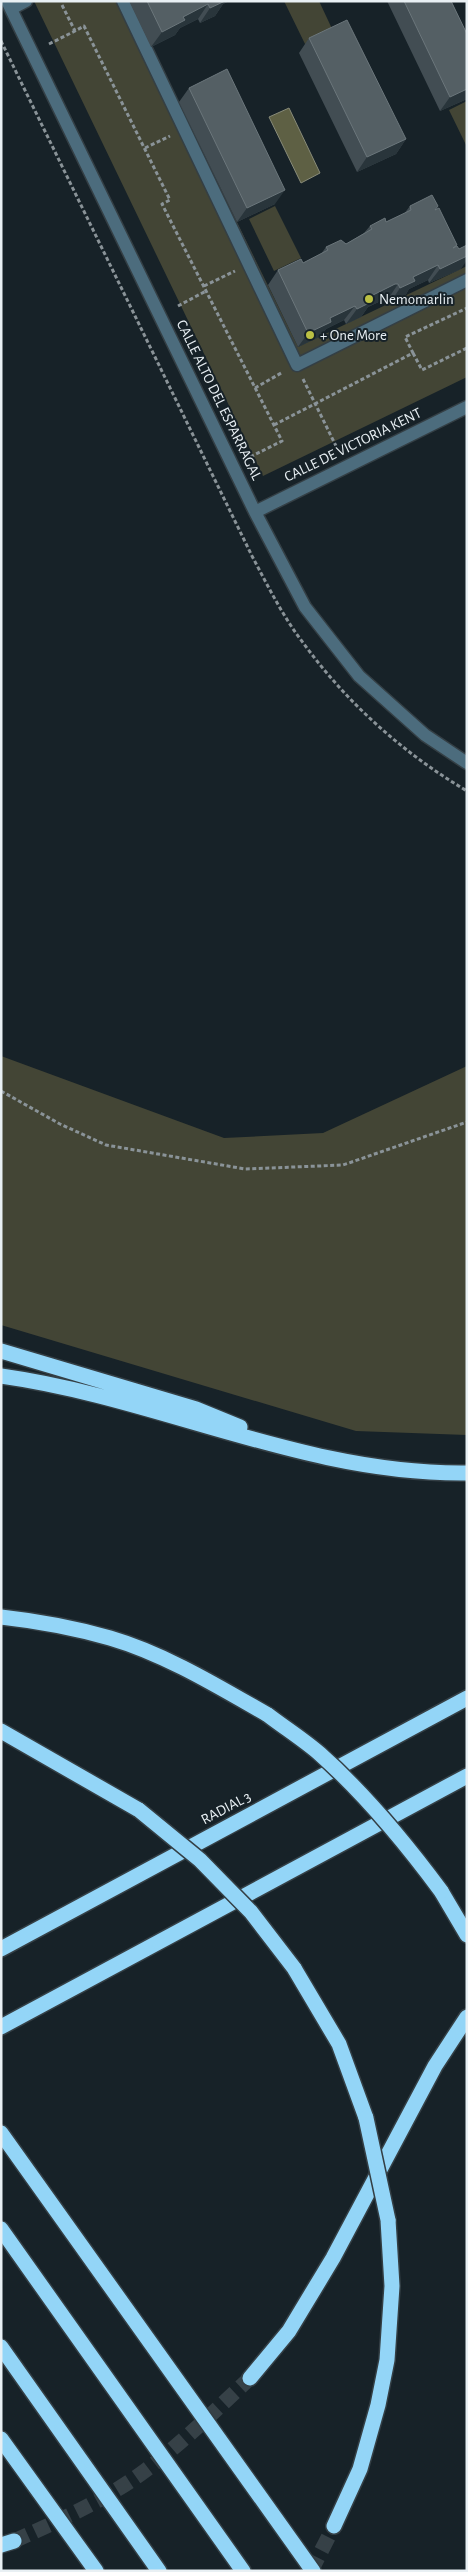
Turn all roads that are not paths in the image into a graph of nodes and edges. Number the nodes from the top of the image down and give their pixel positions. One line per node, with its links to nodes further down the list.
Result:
1 (26, 1): 3 (street)
2 (123, 1): 4 (street)
3 (9, 5): 6 (street, CALLE ALTO DEL ESPARRAGAL)
4 (467, 280)
5 (467, 408): 6 (street, CALLE DE VICTORIA KENT)
6 (255, 512): 7 (street, CALLE ALTO DEL ESPARRAGAL)
7 (467, 763)
8 (1, 1351): 10 (highway)
9 (1, 1376): 10 (highway)
10 (302, 1453): 11 (highway)
11 (467, 1472)
12 (1, 1617): 16 (highway, bridge)
13 (467, 1698): 17 (highway, RADIAL 3)
14 (1, 1731): 25 (highway, bridge)
15 (467, 1776): 19 (highway)
16 (467, 1936)
17 (1, 1949)
18 (467, 2017): 23 (highway)
19 (1, 2027)
20 (1, 2133): 29 (highway)
21 (1, 2229): 28 (highway)
22 (1, 2346): 27 (highway)
23 (250, 2378)
24 (1, 2439): 26 (highway)
25 (334, 2526)
26 (96, 2571)
27 (160, 2571)
28 (243, 2571)
29 (313, 2571)

